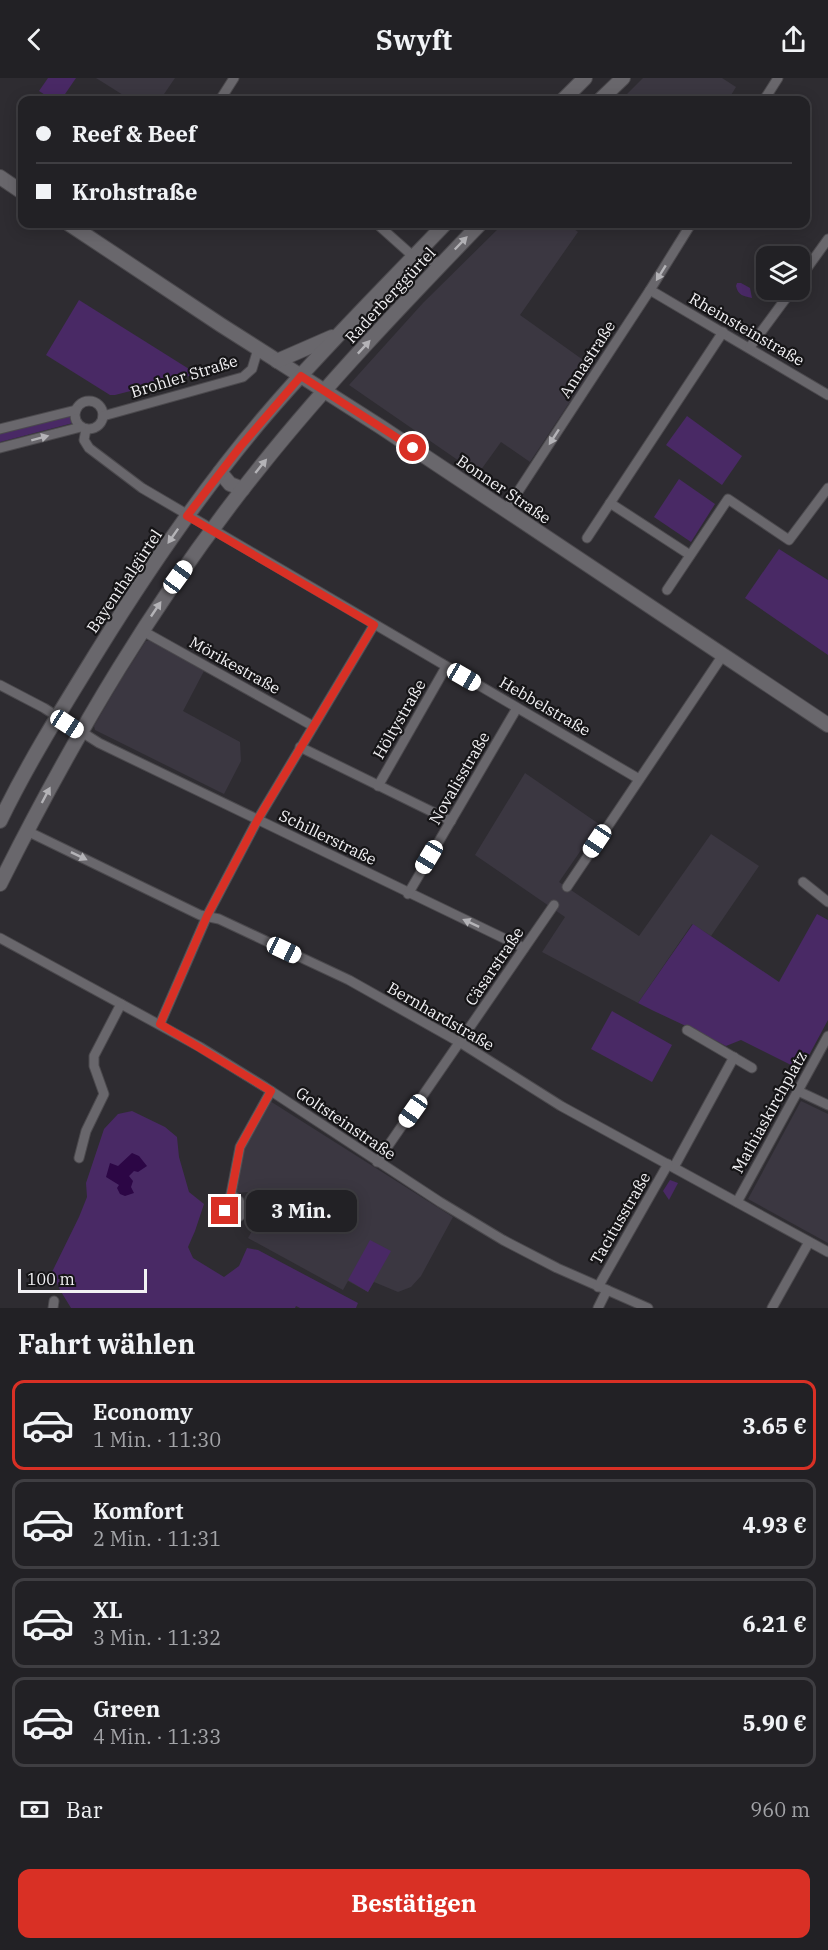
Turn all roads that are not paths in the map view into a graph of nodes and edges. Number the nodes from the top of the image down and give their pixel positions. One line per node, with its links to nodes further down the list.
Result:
1 (234, 78): 6 (street)
2 (585, 78): 7 (main road)
3 (614, 78): 8 (main road)
4 (623, 78): 9 (main road)
5 (778, 78): 10 (street)
6 (223, 96)
7 (567, 96)
8 (603, 96)
9 (604, 96)
10 (767, 96)
11 (0, 177): 12 (main road)
12 (18, 189)
13 (75, 228): 27 (main road, Bonner Straße)
14 (381, 228): 19 (street)
15 (441, 228): 19 (main road, Raderberggürtel)
16 (476, 228): 20 (main road, Raderberggürtel, one-way to 16)
17 (689, 228): 22 (street, Annastraße, one-way to 22)
18 (828, 239): 21 (street)
19 (414, 257): 20 (street); 25 (main road, Raderberggürtel)
20 (442, 263): 30 (main road, Raderberggürtel, one-way to 20)
21 (810, 264)
22 (650, 290): 24 (street, Rheinsteinstraße); 42 (street, Annastraße, one-way to 42)
23 (785, 300): 26 (street)
24 (723, 332): 26 (street, Rheinsteinstraße); 41 (street)
25 (339, 333): 28 (main road); 29 (main road, Raderberggürtel)
26 (750, 347): 31 (street, Rheinsteinstraße)
27 (258, 349): 28 (main road, Bonner Straße); 34 (street, Brohler Straße)
28 (275, 359): 29 (main road, Bonner Straße); 32 (main road)
29 (301, 376): 30 (main road, Bonner Straße); 32 (main road, Bayenthalgürtel)
30 (325, 391): 40 (main road, one-way to 30); 42 (main road, Bonner Straße)
31 (828, 394)
32 (282, 396): 38 (main road, Bayenthalgürtel)
33 (75, 410): 34 (street); 35 (street); 36 (street)
34 (103, 416): 35 (street)
35 (83, 428): 37 (street, one-way to 35); 43 (street, Hebbelstraße)
36 (0, 429)
37 (0, 448)
38 (220, 472): 40 (main road); 43 (main road, Bayenthalgürtel)
39 (828, 488): 46 (street)
40 (243, 489): 44 (main road)
41 (610, 502): 45 (street); 46 (street)
42 (506, 510): 50 (main road, Bonner Straße)
43 (187, 516): 44 (street, Hebbelstraße); 54 (main road, Bayenthalgürtel, one-way to 54)
44 (212, 529): 48 (street, Hebbelstraße); 49 (main road, one-way to 44)
45 (587, 538)
46 (690, 555): 47 (street)
47 (668, 590)
48 (374, 625): 51 (street, Hebbelstraße); 56 (street)
49 (141, 630): 56 (street, Mörikestraße); 57 (main road)
50 (723, 655): 55 (main road, Bonner Straße); 59 (street)
51 (446, 667): 53 (street, Hebbelstraße); 60 (street, Höltystraße)
52 (0, 685): 54 (street, Schillerstraße)
53 (517, 708): 59 (street, Hebbelstraße); 63 (street, Novalisstraße)
54 (57, 717): 57 (street, Schillerstraße); 62 (main road, Bayenthalgürtel)
55 (828, 725)
56 (313, 726): 58 (street)
57 (80, 732): 61 (street, Schillerstraße); 64 (main road, one-way to 57)
58 (300, 747): 60 (street); 61 (street)
59 (639, 779): 67 (street)
60 (378, 786): 63 (street)
61 (258, 819): 68 (street, Schillerstraße); 71 (street)
62 (0, 821)
63 (451, 821): 68 (street, Novalisstraße)
64 (27, 831): 66 (main road); 71 (street, Bernhardstraße, one-way to 71)
65 (803, 882): 69 (street)
66 (0, 885)
67 (567, 887)
68 (408, 894): 73 (street, Schillerstraße, one-way to 68)
69 (828, 902)
70 (554, 905): 73 (street, Cäsarstraße)
71 (207, 916): 75 (street); 78 (street, Bernhardstraße)
72 (0, 938): 74 (street, Goltsteinstraße)
73 (524, 948): 78 (street, Cäsarstraße)
74 (121, 1004): 75 (street, Goltsteinstraße); 84 (street)
75 (160, 1024): 81 (street, Goltsteinstraße)
76 (687, 1030): 79 (street)
77 (828, 1036): 82 (street, Mathiaskirchplatz)
78 (461, 1043): 85 (street, Cäsarstraße); 86 (street, Bernhardstraße)
79 (734, 1057): 80 (street); 86 (street)
80 (752, 1068)
81 (271, 1091): 85 (street, Goltsteinstraße); 87 (street)
82 (798, 1091): 83 (street); 88 (street, Mathiaskirchplatz)
83 (828, 1105)
84 (80, 1158)
85 (377, 1162): 91 (street, Goltsteinstraße)
86 (671, 1166): 88 (street, Bernhardstraße); 91 (street, Tacitusstraße)
87 (231, 1194)
88 (737, 1202): 89 (street, Bernhardstraße)
89 (809, 1242): 90 (street, Bernhardstraße); 94 (street)
90 (828, 1252)
91 (603, 1288): 92 (street, Tacitusstraße); 93 (street, Goltsteinstraße)
92 (598, 1308)
93 (648, 1308)
94 (772, 1308)

